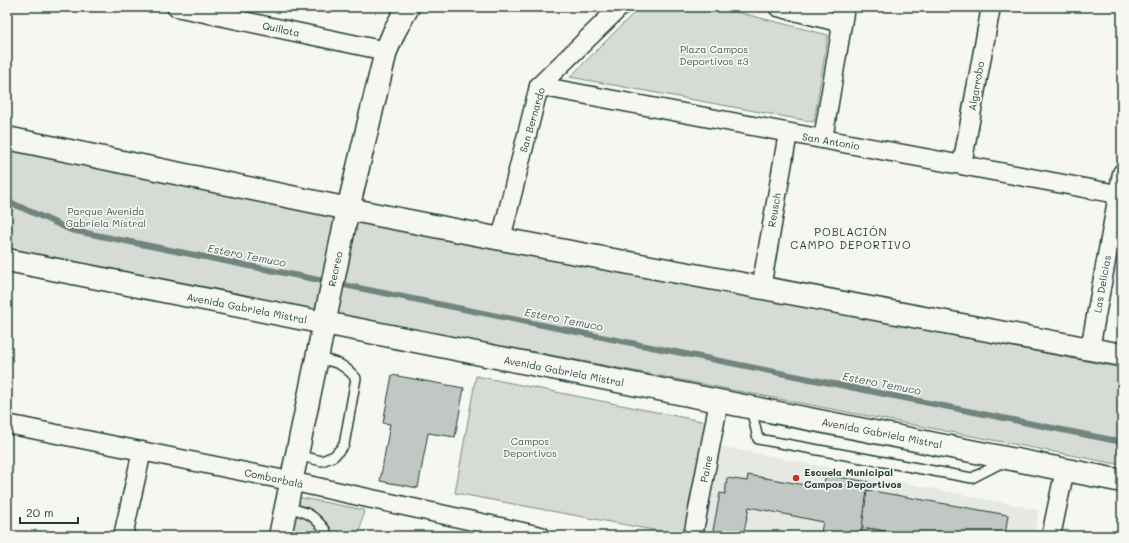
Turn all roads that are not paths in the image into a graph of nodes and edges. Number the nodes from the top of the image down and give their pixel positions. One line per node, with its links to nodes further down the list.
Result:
1 (176, 7): 8 (street, Quillota)
2 (233, 7): 8 (street)
3 (408, 7): 9 (main road, Recreo)
4 (620, 7): 10 (street, San Bernardo)
5 (778, 7): 7 (street)
6 (991, 7): 14 (street, Algarrobo)
7 (844, 15): 13 (street)
8 (250, 23): 9 (street, Quillota)
9 (386, 51): 17 (main road, Recreo)
10 (540, 86): 11 (street, San Antonio); 18 (street, San Bernardo)
11 (788, 133): 13 (street, San Antonio); 20 (street, Reusch)
12 (7, 138): 17 (main road)
13 (823, 139): 14 (street, San Antonio)
14 (962, 165): 16 (street, San Antonio)
15 (1122, 173): 16 (street, Las Delicias)
16 (1120, 195): 22 (street, Las Delicias)
17 (348, 209): 18 (main road); 21 (main road, Recreo)
18 (501, 239): 20 (main road)
19 (7, 260): 21 (main road, Avenida Gabriela Mistral)
20 (761, 288): 22 (main road)
21 (325, 316): 24 (main road, Recreo); 25 (main road, Avenida Gabriela Mistral)
22 (1090, 349): 23 (main road)
23 (1122, 355)
24 (317, 358): 29 (main road, Recreo); 29 (lane)
25 (719, 401): 26 (main road, Avenida Gabriela Mistral); 39 (street, Paine)
26 (751, 408): 30 (main road, Avenida Gabriela Mistral); 30 (lane)
27 (7, 424): 28 (street, Combarbalá)
28 (142, 452): 33 (street, Combarbalá); 35 (street)
29 (296, 455): 33 (main road, Recreo)
30 (1011, 458): 31 (main road, Avenida Gabriela Mistral)
31 (1065, 469): 32 (main road, Avenida Gabriela Mistral); 40 (street)
32 (1122, 480)
33 (290, 482): 34 (main road, Recreo); 38 (street, Combarbalá)
34 (285, 507): 36 (main road, Recreo); 37 (lane)
35 (123, 536)
36 (280, 536)
37 (325, 536)
38 (541, 536)
39 (693, 536)
40 (1051, 536)

